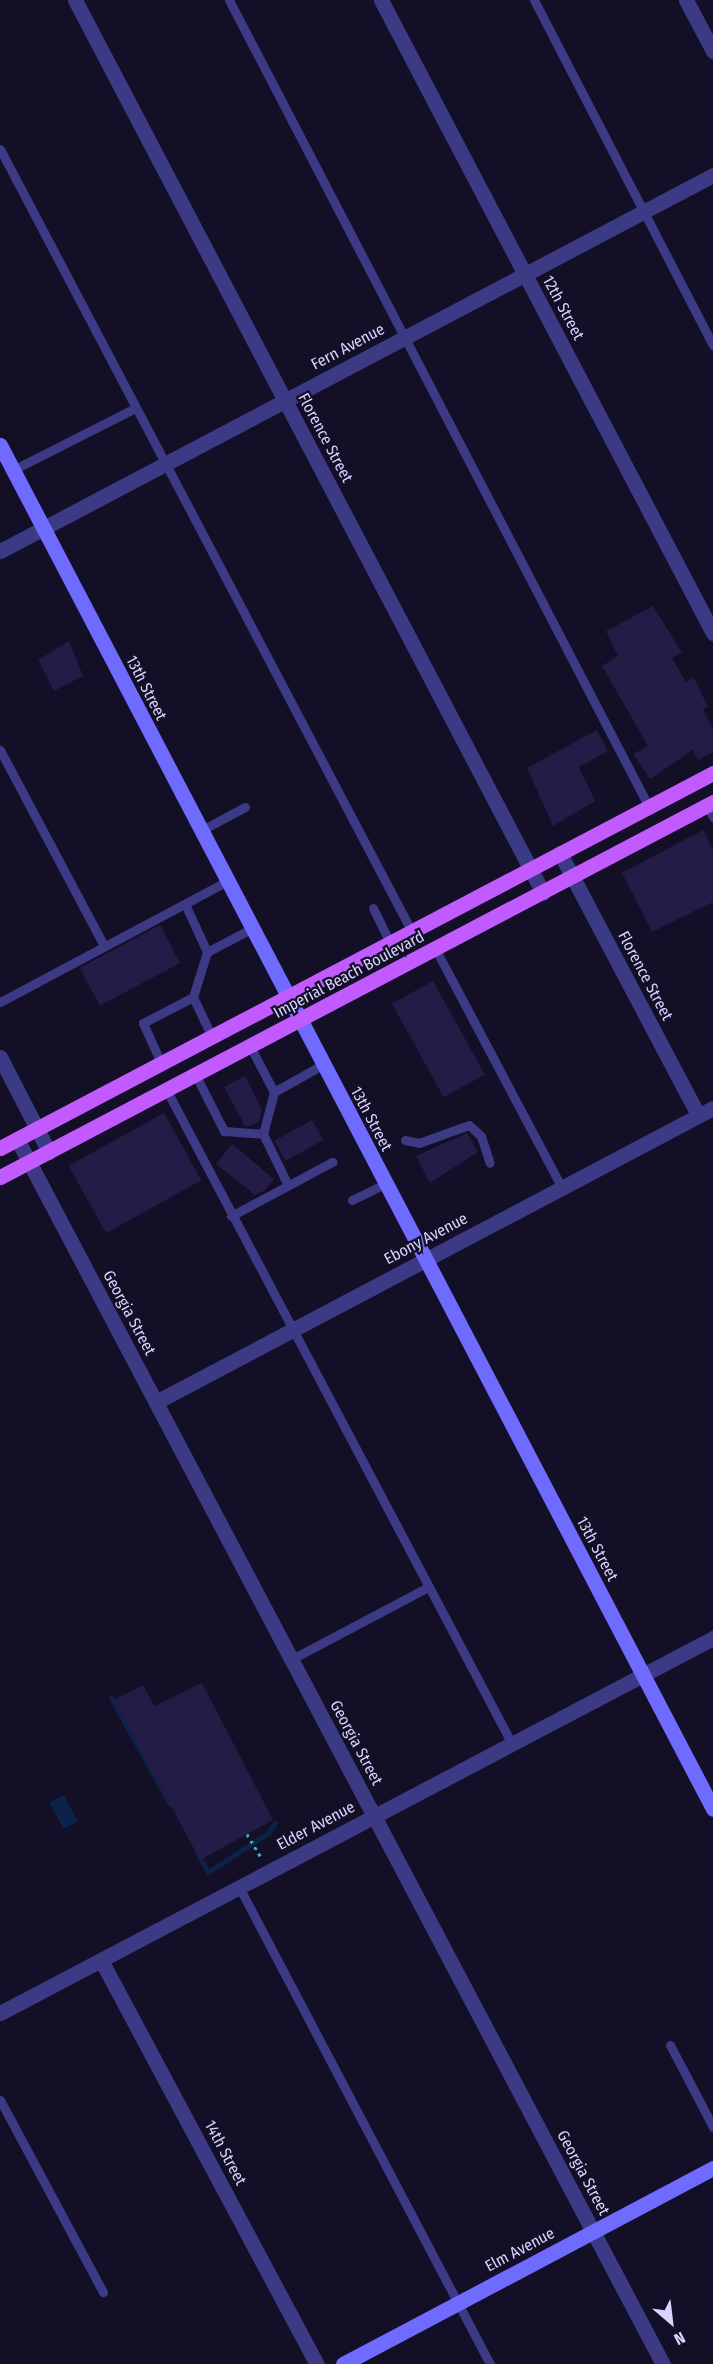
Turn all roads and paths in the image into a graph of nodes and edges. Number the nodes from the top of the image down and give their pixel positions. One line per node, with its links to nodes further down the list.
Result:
1 (75, 0): 13 (street, Florence Street)
2 (229, 0): 11 (lane)
3 (381, 0): 10 (street, 12th Street)
4 (534, 0): 9 (lane)
5 (686, 0): 6 (street)
6 (713, 51)
7 (0, 149): 14 (lane)
8 (713, 175): 9 (street, Fern Avenue)
9 (644, 211): 10 (street, Fern Avenue); 12 (lane)
10 (525, 274): 11 (street, Fern Avenue); 20 (street, 12th Street)
11 (404, 338): 13 (street, Fern Avenue); 24 (lane)
12 (713, 345)
13 (285, 400): 16 (street, Fern Avenue); 28 (street, Florence Street)
14 (135, 408): 16 (lane); 17 (lane)
15 (0, 445): 17 (main road, 13th Street)
16 (165, 463): 18 (street, Fern Avenue); 35 (lane)
17 (13, 471): 18 (main road, 13th Street)
18 (43, 528): 19 (street, Fern Avenue); 26 (main road, 13th Street)
19 (0, 550)
20 (712, 629)
21 (0, 750): 37 (lane)
22 (713, 773): 24 (main road, Imperial Beach Boulevard)
23 (245, 807): 26 (lane)
24 (649, 807): 27 (main road, Imperial Beach Boulevard)
25 (711, 808): 29 (main road, Imperial Beach Boulevard)
26 (200, 831): 30 (main road, 13th Street)
27 (560, 853): 28 (main road, Imperial Beach Boulevard); 29 (street, Florence Street)
28 (531, 869): 31 (street, Florence Street); 35 (main road, Imperial Beach Boulevard)
29 (573, 876): 31 (main road, Imperial Beach Boulevard); 53 (street, Florence Street)
30 (226, 882): 32 (lane); 34 (main road, 13th Street)
31 (543, 893): 38 (main road, Imperial Beach Boulevard)
32 (185, 904): 37 (lane); 39 (lane)
33 (373, 908): 36 (lane)
34 (251, 929): 39 (lane); 41 (main road, 13th Street)
35 (412, 932): 36 (main road, Imperial Beach Boulevard)
36 (390, 943): 41 (main road, Imperial Beach Boulevard)
37 (104, 946): 42 (lane)
38 (436, 950): 43 (main road, Imperial Beach Boulevard); 66 (lane)
39 (207, 952): 40 (lane)
40 (193, 997): 44 (lane); 47 (lane)
41 (286, 998): 43 (main road, 13th Street); 44 (main road, Imperial Beach Boulevard)
42 (0, 1002)
43 (299, 1022): 45 (main road, Imperial Beach Boulevard); 48 (main road, 13th Street)
44 (212, 1037): 47 (main road, Imperial Beach Boulevard)
45 (251, 1048): 49 (main road, Imperial Beach Boulevard); 51 (lane)
46 (0, 1057): 54 (street)
47 (161, 1063): 54 (main road, Imperial Beach Boulevard)
48 (322, 1065): 51 (lane); 64 (main road, 13th Street)
49 (196, 1076): 50 (main road, Imperial Beach Boulevard); 55 (lane)
50 (167, 1091): 59 (main road, Imperial Beach Boulevard); 68 (lane)
51 (274, 1092): 55 (lane)
52 (713, 1108): 53 (street, Ebony Avenue)
53 (699, 1115): 66 (street, Ebony Avenue)
54 (38, 1128): 56 (main road, Imperial Beach Boulevard); 59 (street)
55 (263, 1134): 65 (lane)
56 (16, 1139): 58 (main road, Imperial Beach Boulevard); 60 (street, Georgia Street)
57 (405, 1140): 62 (lane)
58 (0, 1148)
59 (49, 1152): 60 (main road, Imperial Beach Boulevard)
60 (30, 1162): 63 (main road, Imperial Beach Boulevard); 71 (street, Georgia Street)
61 (332, 1162): 65 (lane)
62 (490, 1163)
63 (0, 1177)
64 (385, 1184): 67 (lane); 69 (main road, 13th Street)
65 (288, 1185): 68 (lane)
66 (562, 1188): 69 (street, Ebony Avenue)
67 (352, 1200)
68 (231, 1216): 70 (lane)
69 (425, 1260): 70 (street, Ebony Avenue); 75 (main road, 13th Street)
70 (290, 1331): 71 (street, Ebony Avenue); 72 (lane)
71 (156, 1402): 74 (street, Georgia Street)
72 (428, 1587): 74 (lane); 76 (lane)
73 (713, 1638): 75 (street, Elder Avenue)
74 (292, 1659): 78 (street, Georgia Street)
75 (643, 1675): 76 (street, Elder Avenue); 77 (main road, 13th Street)
76 (512, 1744): 78 (street, Elder Avenue)
77 (713, 1809)
78 (375, 1816): 81 (street, Elder Avenue); 88 (street, Georgia Street)
79 (247, 1834): 80 (path)
80 (261, 1857)
81 (239, 1887): 82 (street, Elder Avenue); 90 (lane)
82 (101, 1960): 83 (street, Elder Avenue); 91 (street, 14th Street)
83 (0, 2013)
84 (670, 2045): 86 (lane)
85 (0, 2100): 89 (lane)
86 (713, 2127)
87 (713, 2168): 88 (main road, Elm Avenue)
88 (593, 2232): 90 (main road, Elm Avenue); 94 (street, Georgia Street)
89 (103, 2292)
90 (458, 2303): 92 (main road, Elm Avenue); 93 (lane)
91 (317, 2364)
92 (343, 2364)
93 (490, 2364)
94 (663, 2364)

